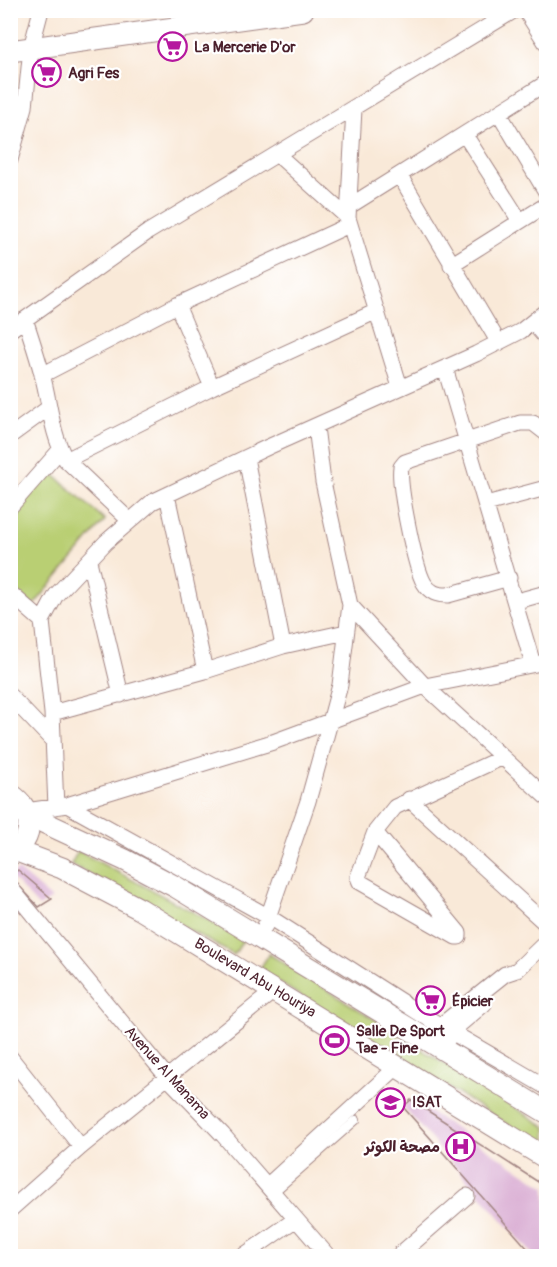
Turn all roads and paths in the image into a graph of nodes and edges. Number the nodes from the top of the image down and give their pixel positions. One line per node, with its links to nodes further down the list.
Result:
1 (41, 10): 6 (street)
2 (303, 10): 6 (main road)
3 (515, 10): 8 (street)
4 (525, 10): 5 (street)
5 (546, 43)
6 (20, 49): 12 (street)
7 (546, 83): 9 (street)
8 (354, 109): 11 (street); 16 (street)
9 (499, 113): 10 (street); 14 (street)
10 (465, 135): 13 (street); 17 (street)
11 (278, 155): 16 (street); 22 (street)
12 (10, 160)
13 (400, 176): 16 (street); 18 (street)
14 (546, 192)
15 (546, 205): 17 (street)
16 (348, 217): 19 (street); 20 (street)
17 (520, 221): 18 (street)
18 (451, 265): 26 (street)
19 (177, 305): 28 (street); 29 (street)
20 (376, 310): 29 (street); 30 (street)
21 (546, 311): 23 (street)
22 (25, 319): 24 (street); 28 (street)
23 (533, 323): 25 (street); 26 (street)
24 (10, 330)
25 (546, 338)
26 (499, 343): 27 (street)
27 (446, 368): 30 (street); 35 (street)
28 (42, 375): 31 (street)
29 (212, 387): 36 (street)
30 (400, 387): 32 (street)
31 (47, 409): 34 (street); 36 (street)
32 (316, 427): 37 (street); 48 (street)
33 (546, 433): 35 (street)
34 (10, 436)
35 (468, 442): 40 (street); 44 (street)
36 (63, 455): 41 (street); 42 (street)
37 (246, 458): 39 (street); 51 (street)
38 (546, 488): 40 (street)
39 (167, 495): 42 (street); 53 (street)
40 (486, 504): 44 (street)
41 (10, 507)
42 (129, 520): 43 (street)
43 (89, 561): 49 (street); 55 (street)
44 (509, 578): 47 (street)
45 (10, 593): 49 (street)
46 (546, 593): 47 (street)
47 (517, 601): 52 (street)
48 (350, 605): 50 (street); 54 (street)
49 (42, 621): 57 (street)
50 (346, 632): 51 (street); 58 (street)
51 (283, 646): 53 (street)
52 (540, 663): 54 (street)
53 (205, 671): 55 (street)
54 (425, 686): 58 (street); 60 (street)
55 (121, 695): 57 (street)
56 (10, 696): 59 (street)
57 (52, 713): 59 (street)
58 (330, 722): 64 (street); 69 (street)
59 (53, 741): 64 (street)
60 (501, 758): 62 (street); 63 (street)
61 (10, 794): 65 (main road)
62 (546, 797)
63 (409, 799): 66 (street); 70 (street)
64 (61, 806): 65 (street); 69 (street)
65 (27, 813): 67 (main road); 71 (main road)
66 (375, 832): 66 (street)
67 (14, 853): 73 (main road, Boulevard Abu Houriya)
68 (10, 887): 77 (street, Avenue Al Manama)
69 (269, 917): 71 (street); 74 (street)
70 (546, 924)
71 (260, 938): 74 (main road)
72 (546, 944): 74 (street)
73 (275, 990): 76 (main road, Boulevard Abu Houriya); 77 (street)
74 (442, 1037): 78 (street); 79 (main road)
75 (10, 1058): 81 (street)
76 (398, 1066): 82 (main road, Boulevard Abu Houriya); 83 (street)
77 (168, 1078): 81 (street); 83 (street, Avenue Al Manama)
78 (546, 1087)
79 (546, 1112)
80 (356, 1120): 83 (lane)
81 (81, 1147): 85 (street)
82 (546, 1158)
83 (271, 1189): 86 (street, Avenue Al Manama)
84 (467, 1196): 89 (street)
85 (10, 1210)
86 (296, 1219): 87 (street); 88 (street, Avenue Al Manama)
87 (243, 1257)
88 (328, 1257)
89 (398, 1257)

